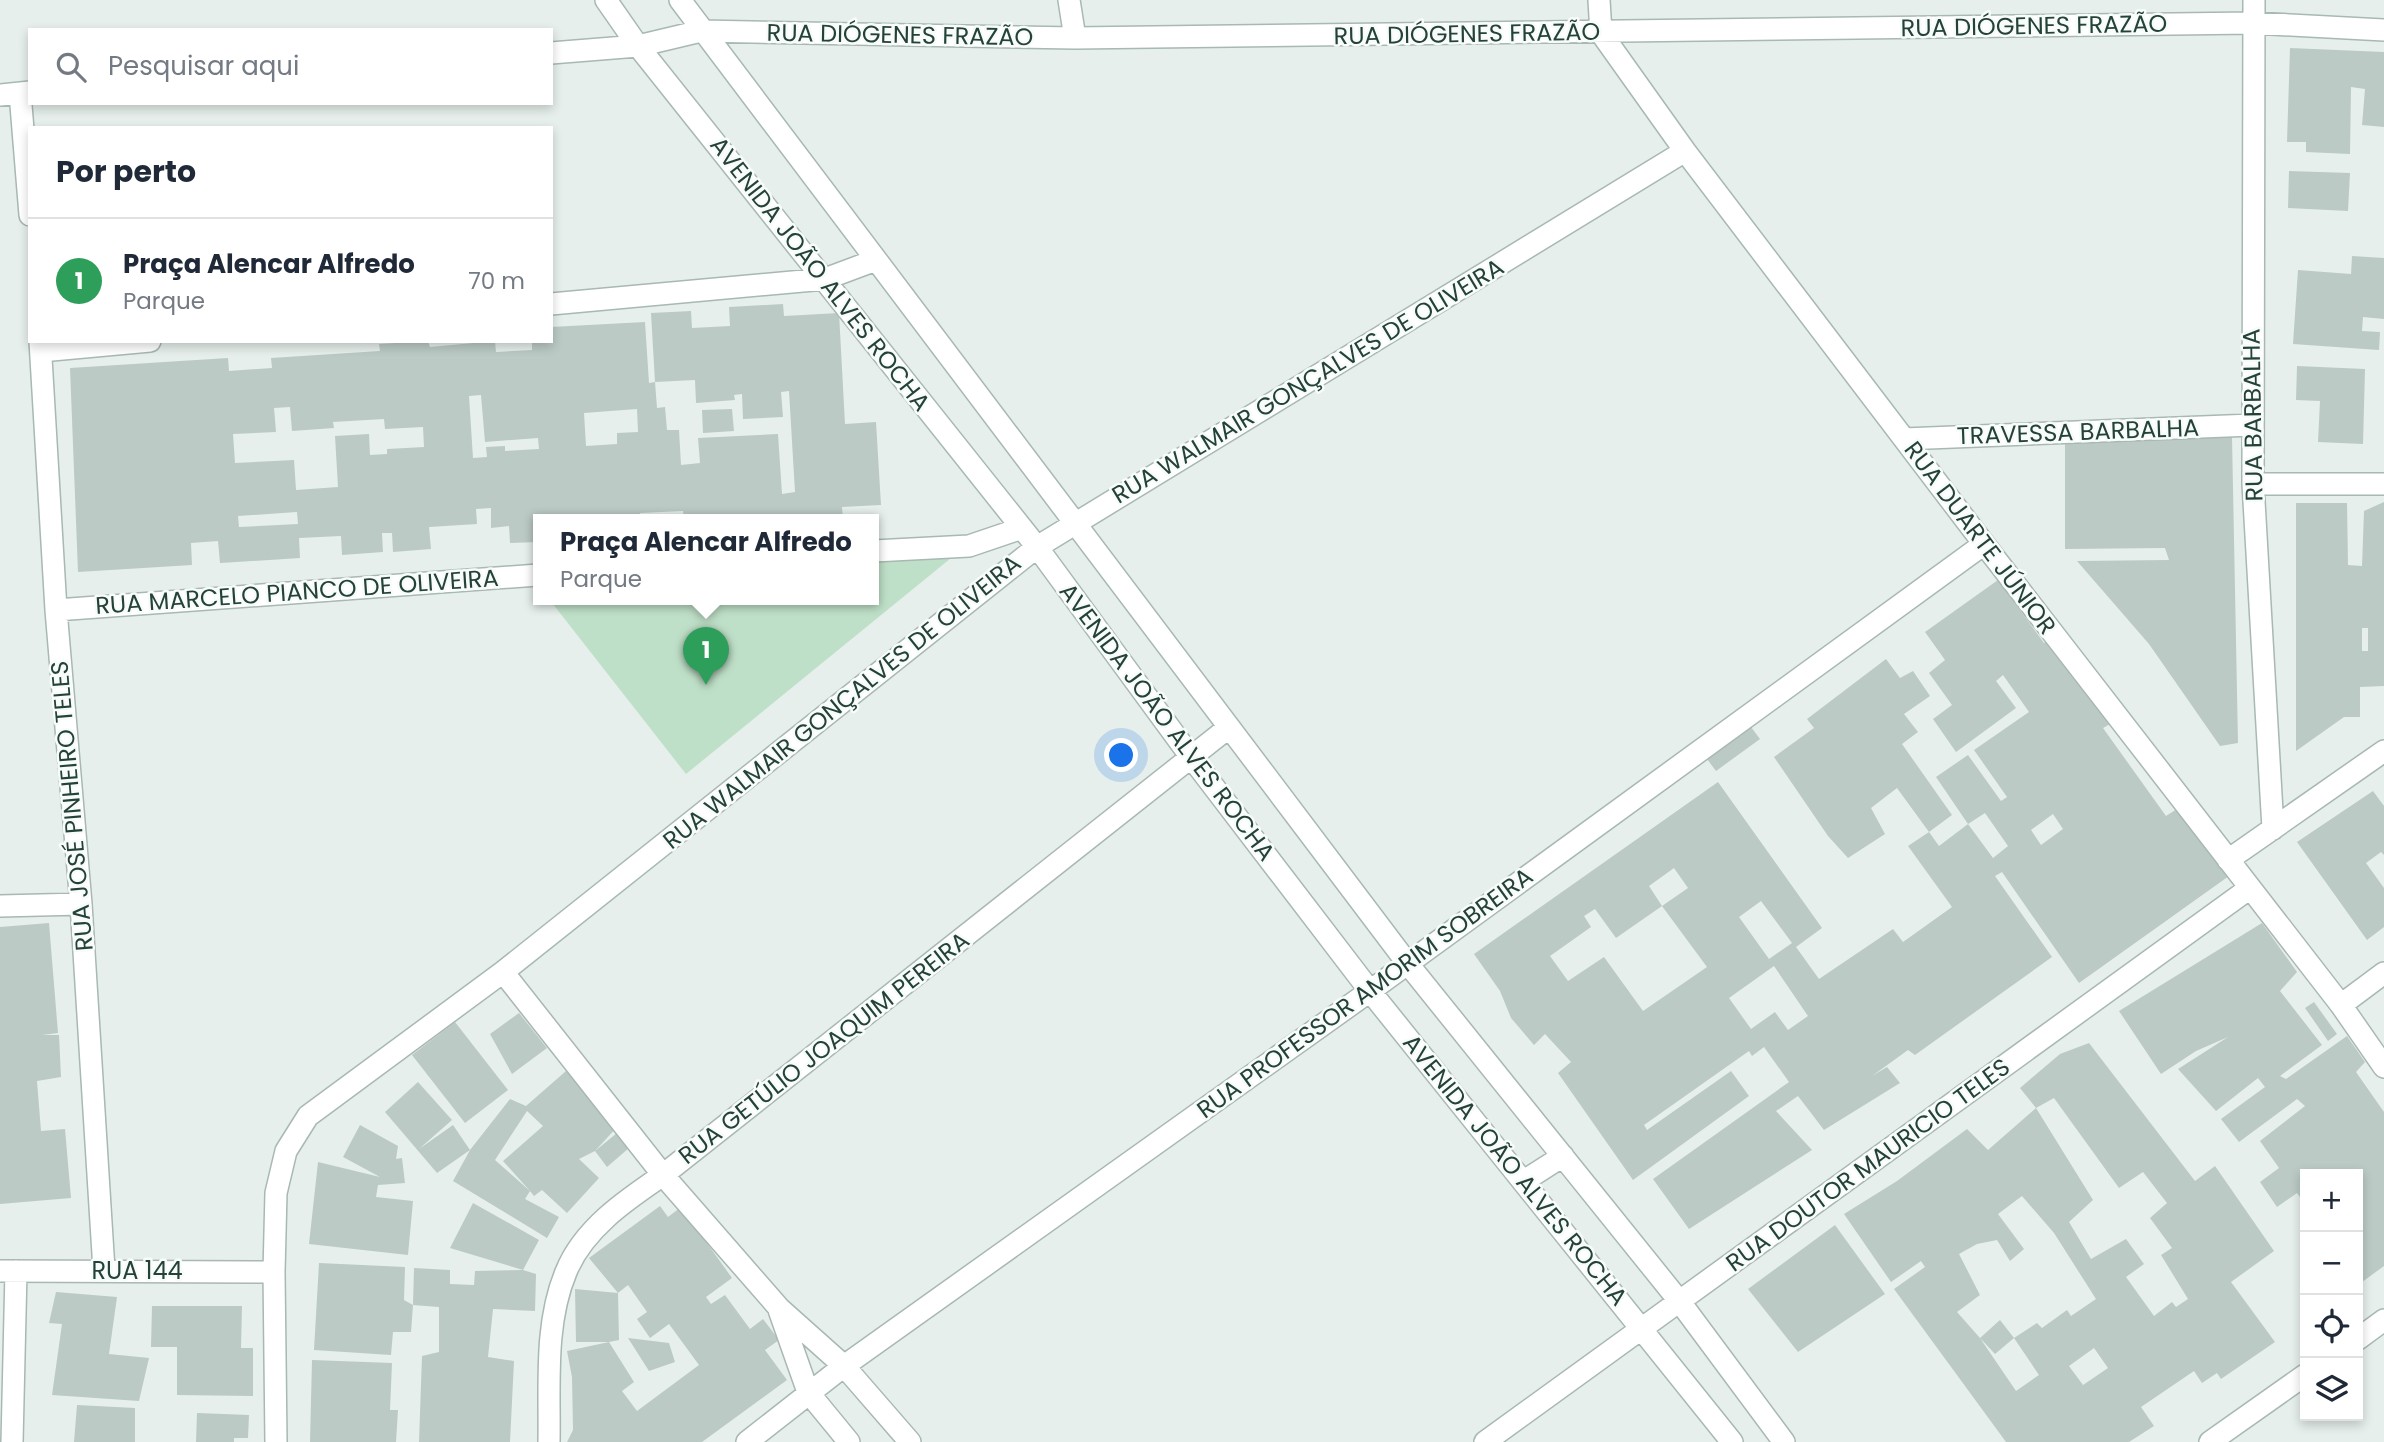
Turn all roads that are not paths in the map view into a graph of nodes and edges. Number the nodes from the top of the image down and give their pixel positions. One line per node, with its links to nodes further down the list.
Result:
1 (606, 0): 11 (street, AVENIDA JOÃO ALVES ROCHA)
2 (680, 0): 8 (street, AVENIDA JOÃO ALVES ROCHA)
3 (1069, 0): 10 (street)
4 (1599, 0): 9 (street)
5 (2253, 0): 6 (street, RUA BARBALHA)
6 (2253, 23): 7 (street, RUA DIÓGENES FRAZÃO); 9 (street, RUA DIÓGENES FRAZÃO); 21 (street, RUA BARBALHA)
7 (2384, 30)
8 (701, 31): 10 (street, RUA DIÓGENES FRAZÃO); 11 (street, RUA DIÓGENES FRAZÃO); 16 (street, AVENIDA JOÃO ALVES ROCHA)
9 (1601, 33): 10 (street, RUA DIÓGENES FRAZÃO); 14 (street, RUA DUARTE JÚNIOR)
10 (1075, 38)
11 (638, 46): 12 (street, RUA DIÓGENES FRAZÃO); 17 (street, AVENIDA JOÃO ALVES ROCHA)
12 (553, 53)
13 (17, 93): 15 (street)
14 (1685, 151): 22 (street, RUA DUARTE JÚNIOR); 25 (street, RUA WALMAIR GONÇALVES DE OLIVEIRA)
15 (28, 196)
16 (876, 260): 17 (street); 25 (street, AVENIDA JOÃO ALVES ROCHA)
17 (825, 279): 18 (street); 26 (street, AVENIDA JOÃO ALVES ROCHA)
18 (553, 304)
19 (106, 343): 20 (street)
20 (40, 346): 31 (street, RUA JOSÉ PINHEIRO TELES)
21 (2252, 425): 22 (street, TRAVESSA BARBALHA); 23 (street, RUA BARBALHA)
22 (1904, 439): 27 (street, RUA DUARTE JÚNIOR)
23 (2253, 484): 24 (street); 35 (street, RUA BARBALHA)
24 (2384, 484)
25 (1073, 525): 28 (street, RUA WALMAIR GONÇALVES DE OLIVEIRA); 32 (street, AVENIDA JOÃO ALVES ROCHA)
26 (1022, 528): 28 (street, AVENIDA JOÃO ALVES ROCHA); 29 (street)
27 (1984, 544): 36 (street, RUA DUARTE JÚNIOR); 40 (street, RUA PROFESSOR AMORIM SOBREIRA)
28 (1037, 547): 34 (street, AVENIDA JOÃO ALVES ROCHA); 41 (street, RUA WALMAIR GONÇALVES DE OLIVEIRA)
29 (879, 551)
30 (533, 575): 31 (street, RUA MARCELO PIANCO DE OLIVEIRA)
31 (56, 610): 38 (street, RUA JOSÉ PINHEIRO TELES)
32 (1228, 728): 34 (street, RUA GETÚLIO JOAQUIM PEREIRA); 40 (street, AVENIDA JOÃO ALVES ROCHA)
33 (2384, 751): 35 (street)
34 (1191, 757): 43 (street, AVENIDA JOÃO ALVES ROCHA); 47 (street, RUA GETÚLIO JOAQUIM PEREIRA)
35 (2273, 829): 36 (street)
36 (2228, 860): 37 (street, RUA DUARTE JÚNIOR)
37 (2250, 888): 44 (street, RUA DUARTE JÚNIOR); 52 (street, RUA DOUTOR MAURICIO TELES)
38 (81, 904): 39 (street); 49 (street, RUA JOSÉ PINHEIRO TELES)
39 (0, 906)
40 (1408, 964): 43 (street, RUA PROFESSOR AMORIM SOBREIRA); 46 (street, AVENIDA JOÃO ALVES ROCHA)
41 (503, 972): 47 (street); 51 (street, RUA WALMAIR GONÇALVES DE OLIVEIRA)
42 (2384, 973): 44 (street)
43 (1370, 991): 48 (street, AVENIDA JOÃO ALVES ROCHA); 57 (street, RUA PROFESSOR AMORIM SOBREIRA)
44 (2341, 1005): 45 (street, RUA DUARTE JÚNIOR)
45 (2384, 1067)
46 (1563, 1156): 48 (street); 52 (street, AVENIDA JOÃO ALVES ROCHA)
47 (663, 1175): 53 (street); 62 (street, RUA GETÚLIO JOAQUIM PEREIRA)
48 (1524, 1181): 55 (street, AVENIDA JOÃO ALVES ROCHA)
49 (104, 1270): 50 (street, RUA 144); 51 (street, RUA 144)
50 (8, 1271): 60 (street)
51 (274, 1272): 61 (street, RUA WALMAIR GONÇALVES DE OLIVEIRA)
52 (1680, 1302): 55 (street, RUA DOUTOR MAURICIO TELES); 68 (street, AVENIDA JOÃO ALVES ROCHA)
53 (779, 1308): 57 (street); 59 (street)
54 (2384, 1320): 56 (street)
55 (1644, 1329): 66 (street, RUA DOUTOR MAURICIO TELES); 67 (street, AVENIDA JOÃO ALVES ROCHA)
56 (2363, 1335)
57 (844, 1366): 59 (street, RUA PROFESSOR AMORIM SOBREIRA); 65 (street)
58 (2300, 1379): 69 (street)
59 (808, 1392): 63 (street, RUA PROFESSOR AMORIM SOBREIRA); 64 (street)
60 (12, 1442)
61 (276, 1442)
62 (549, 1442)
63 (747, 1442)
64 (849, 1442)
65 (910, 1442)
66 (1485, 1442)
67 (1732, 1442)
68 (1784, 1442)
69 (2210, 1442)

